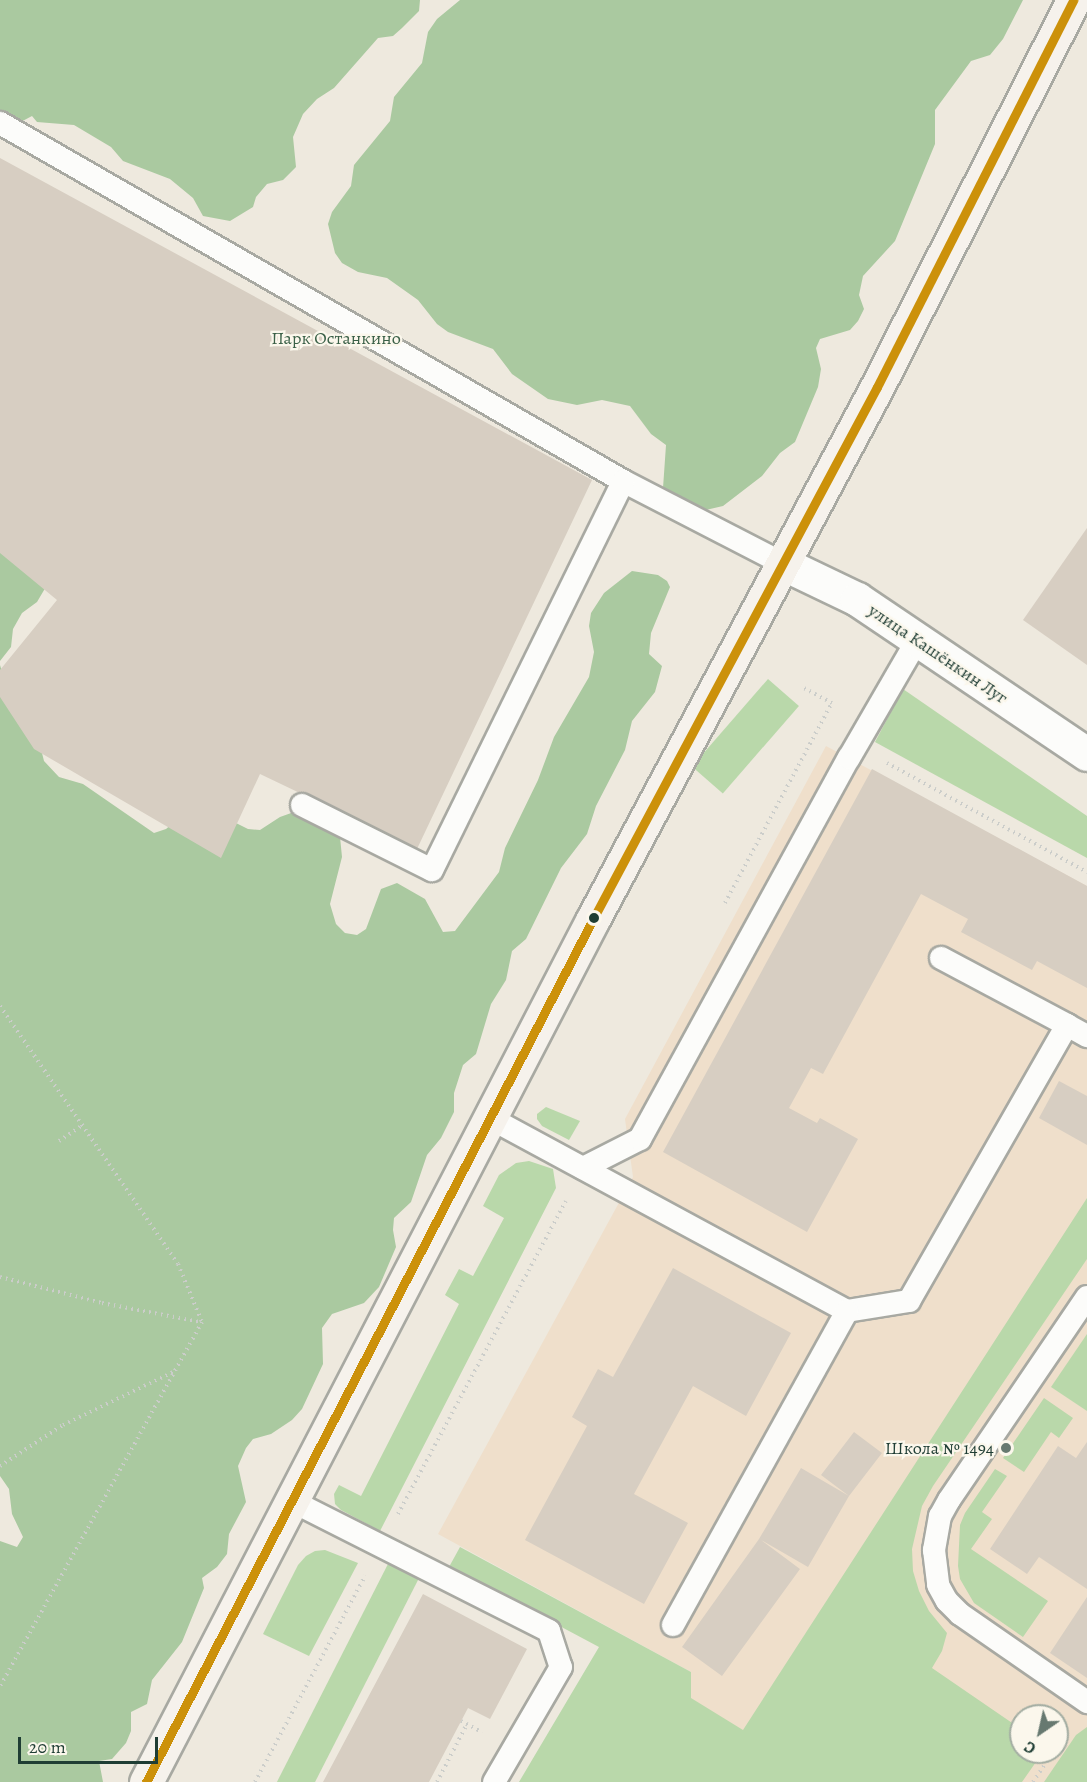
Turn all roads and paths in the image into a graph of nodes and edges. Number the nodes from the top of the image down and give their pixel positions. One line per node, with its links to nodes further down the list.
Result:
1 (1073, 0): 4 (main road)
2 (0, 123): 3 (lane)
3 (623, 481): 4 (lane); 10 (lane)
4 (784, 564): 5 (street, улица Кашёнкин Луг); 17 (main road)
5 (918, 639): 8 (lane); 9 (street, улица Кашёнкин Луг)
6 (802, 687): 7 (path)
7 (819, 727): 8 (path); 12 (path)
8 (856, 746): 11 (path); 20 (lane)
9 (1085, 748)
10 (302, 805)
11 (1087, 872)
12 (723, 905)
13 (941, 958): 15 (lane)
14 (0, 1006): 18 (path)
15 (1067, 1025): 16 (lane); 23 (lane)
16 (1087, 1036)
17 (490, 1118): 20 (lane); 27 (main road)
18 (84, 1124): 19 (path); 24 (path)
19 (59, 1141)
20 (583, 1168): 23 (lane); 28 (path)
21 (0, 1277): 24 (path)
22 (1087, 1297): 31 (lane)
23 (847, 1311): 29 (lane)
24 (202, 1322): 25 (path)
25 (175, 1370): 26 (path); 30 (path)
26 (0, 1466)
27 (292, 1500): 28 (lane); 34 (main road)
28 (381, 1546): 35 (path); 37 (lane)
29 (672, 1625)
30 (0, 1686)
31 (1087, 1702)
32 (467, 1724): 36 (path)
33 (1045, 1764): 38 (path)
34 (146, 1782)
35 (255, 1782)
36 (436, 1782)
37 (494, 1782)
38 (1033, 1782)

